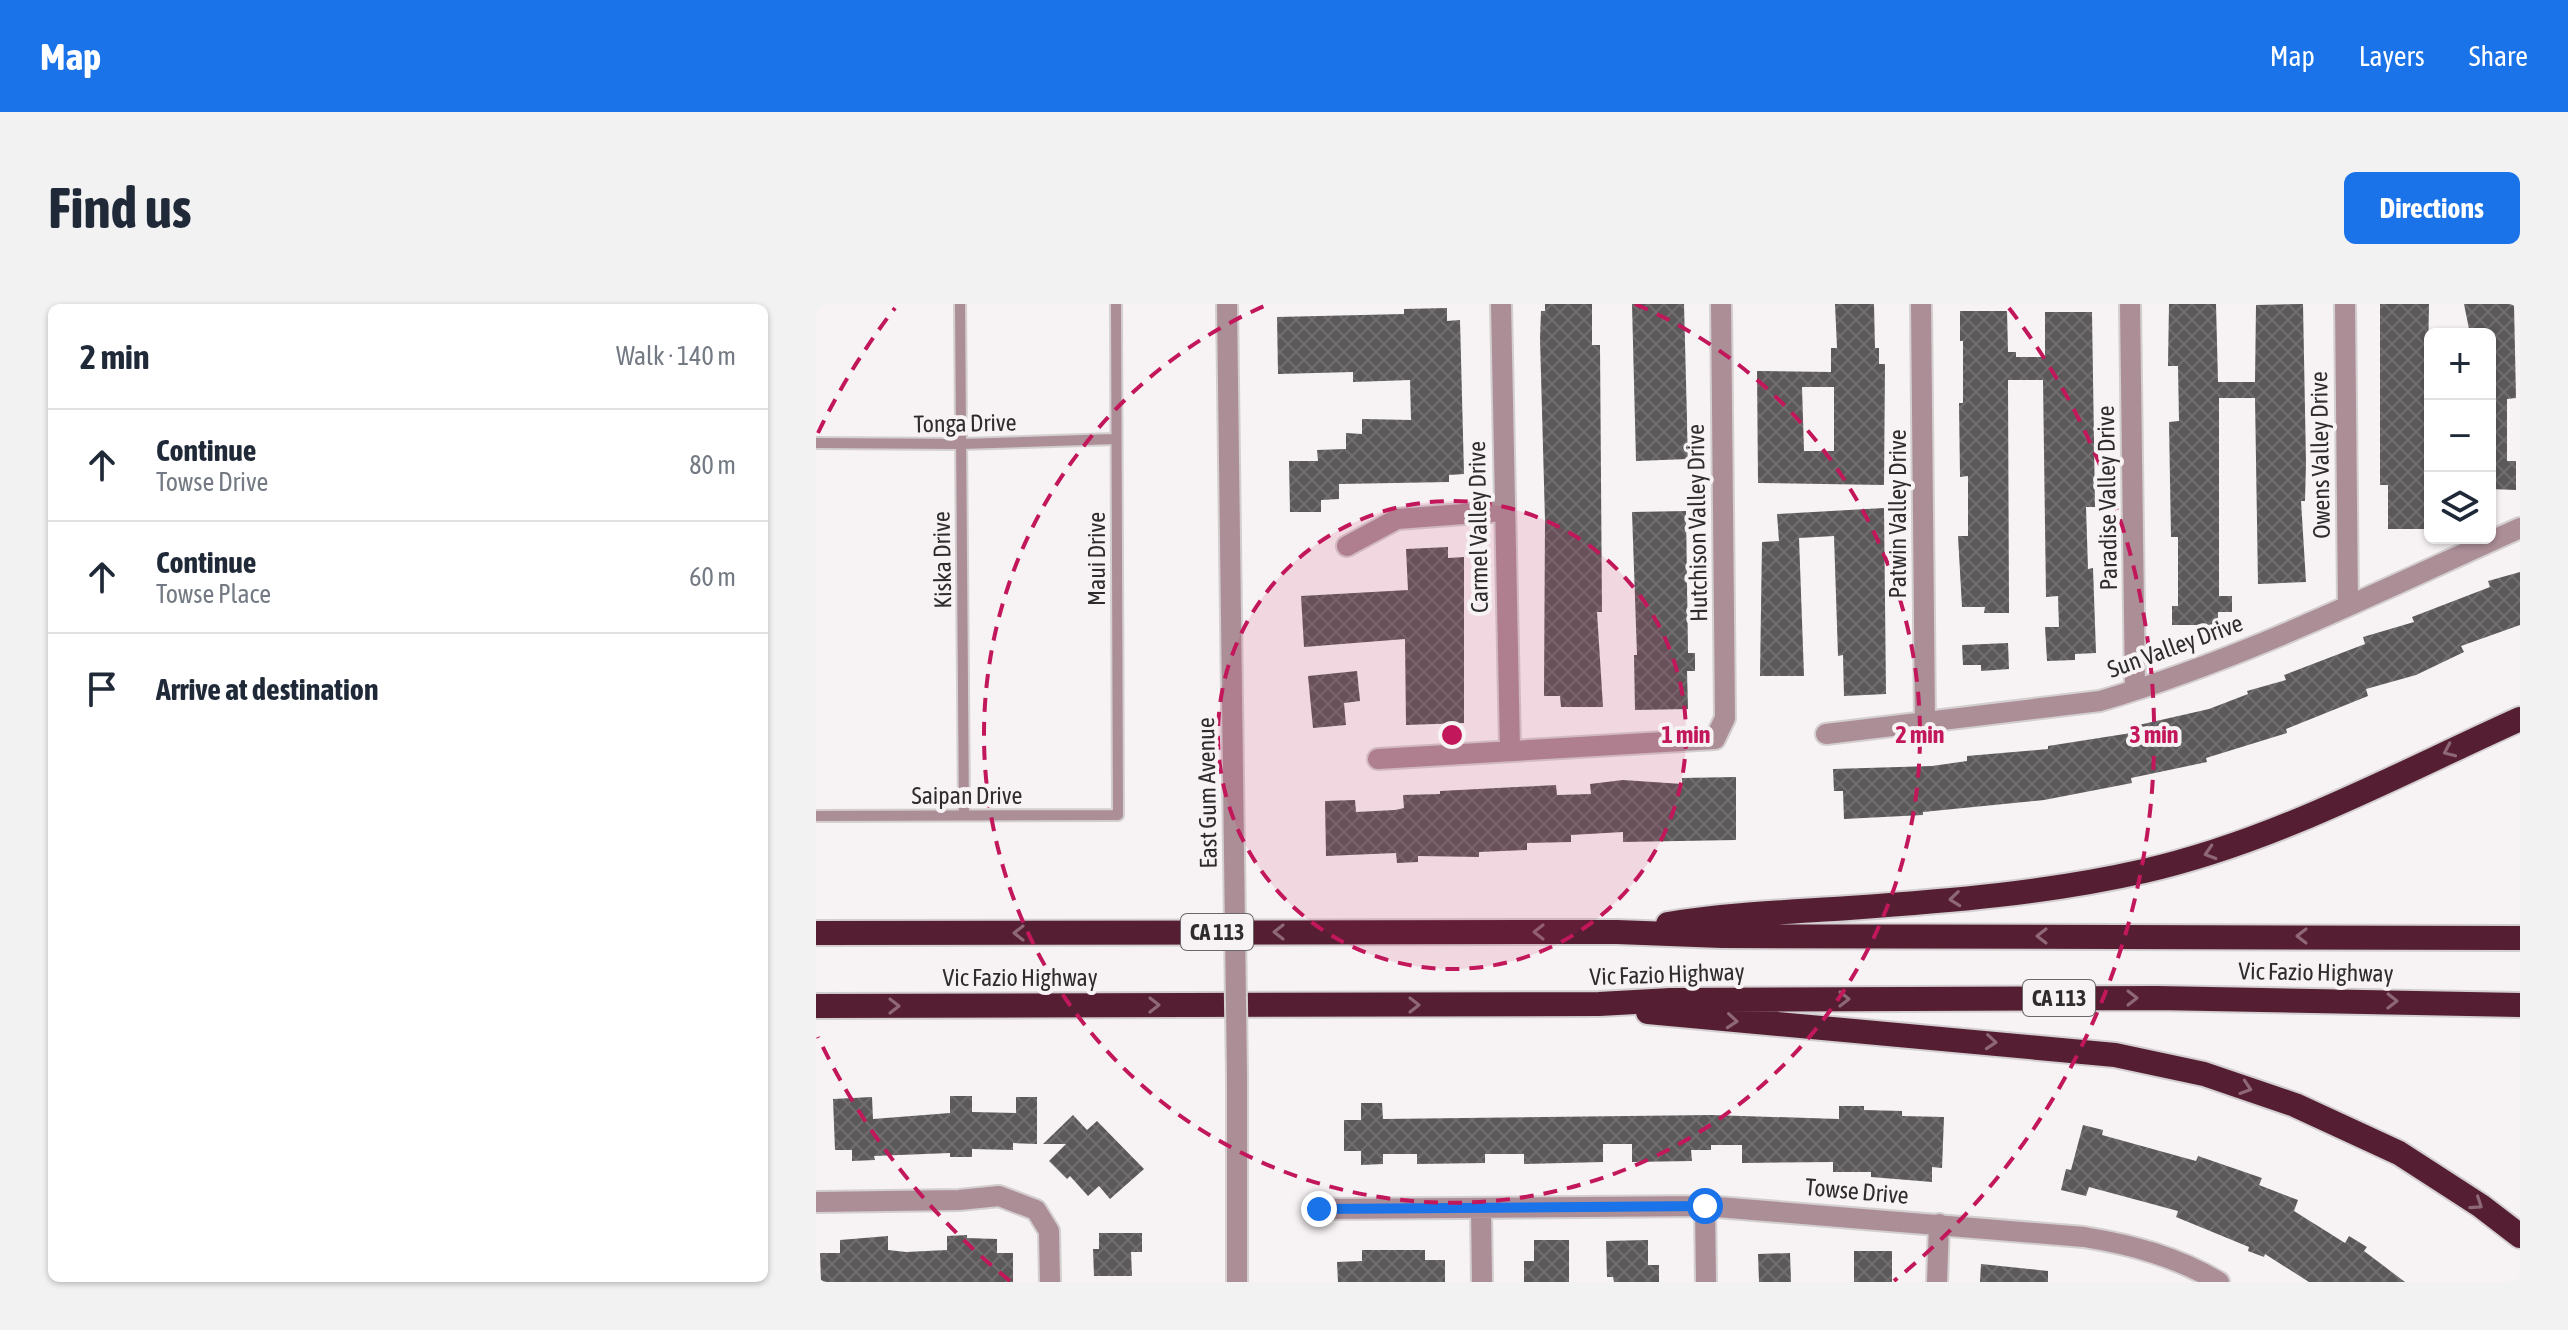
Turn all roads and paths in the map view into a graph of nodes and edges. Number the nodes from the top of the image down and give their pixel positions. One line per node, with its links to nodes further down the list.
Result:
1 (960, 304): 11 (lane, Kiska Drive)
2 (1116, 304): 9 (lane, Maui Drive)
3 (1227, 304): 38 (street, East Gum Avenue, bridge)
4 (1501, 304): 12 (street, Carmel Valley Drive)
5 (1721, 304): 20 (street, Hutchison Valley Drive)
6 (1921, 304): 18 (street, Patwin Valley Drive)
7 (2130, 304): 16 (street, Paradise Valley Drive)
8 (2345, 304): 15 (street, Owens Valley Drive)
9 (1115, 439): 11 (lane, Tonga Drive); 23 (lane, Maui Drive)
10 (816, 443): 11 (lane, Tonga Drive)
11 (961, 444): 22 (lane, Kiska Drive)
12 (1503, 511): 14 (street); 20 (street, Carmel Valley Drive)
13 (2520, 528): 15 (street, Sun Valley Drive)
14 (1347, 546)
15 (2348, 605): 16 (street, Sun Valley Drive)
16 (2135, 690): 18 (street, Sun Valley Drive)
17 (2520, 719): 25 (highway, one-way to 25)
18 (1925, 724): 19 (street, Sun Valley Drive)
19 (1826, 734)
20 (1510, 749): 21 (street)
21 (1378, 759)
22 (964, 815): 23 (lane, Saipan Drive); 24 (lane, Saipan Drive)
23 (1118, 815)
24 (816, 816)
25 (1617, 932): 26 (highway, Vic Fazio Highway / CA 113, one-way to 26); 27 (highway, Vic Fazio Highway / CA 113, one-way to 25)
26 (816, 933)
27 (2520, 938)
28 (1599, 1004): 29 (highway, Vic Fazio Highway / CA 113, one-way to 29); 30 (highway, Vic Fazio Highway / CA 113, one-way to 28); 36 (highway, one-way to 36)
29 (2520, 1005)
30 (816, 1006)
31 (816, 1202): 37 (street)
32 (1705, 1206): 34 (street, Towse Drive); 35 (street, Towse Drive); 40 (street)
33 (1319, 1209): 34 (street, Towse Drive)
34 (1481, 1209): 39 (street)
35 (1939, 1224): 41 (street); 42 (street, Towse Drive)
36 (2520, 1236)
37 (1050, 1282)
38 (1237, 1282)
39 (1482, 1282)
40 (1706, 1282)
41 (1937, 1282)
42 (2219, 1282)

